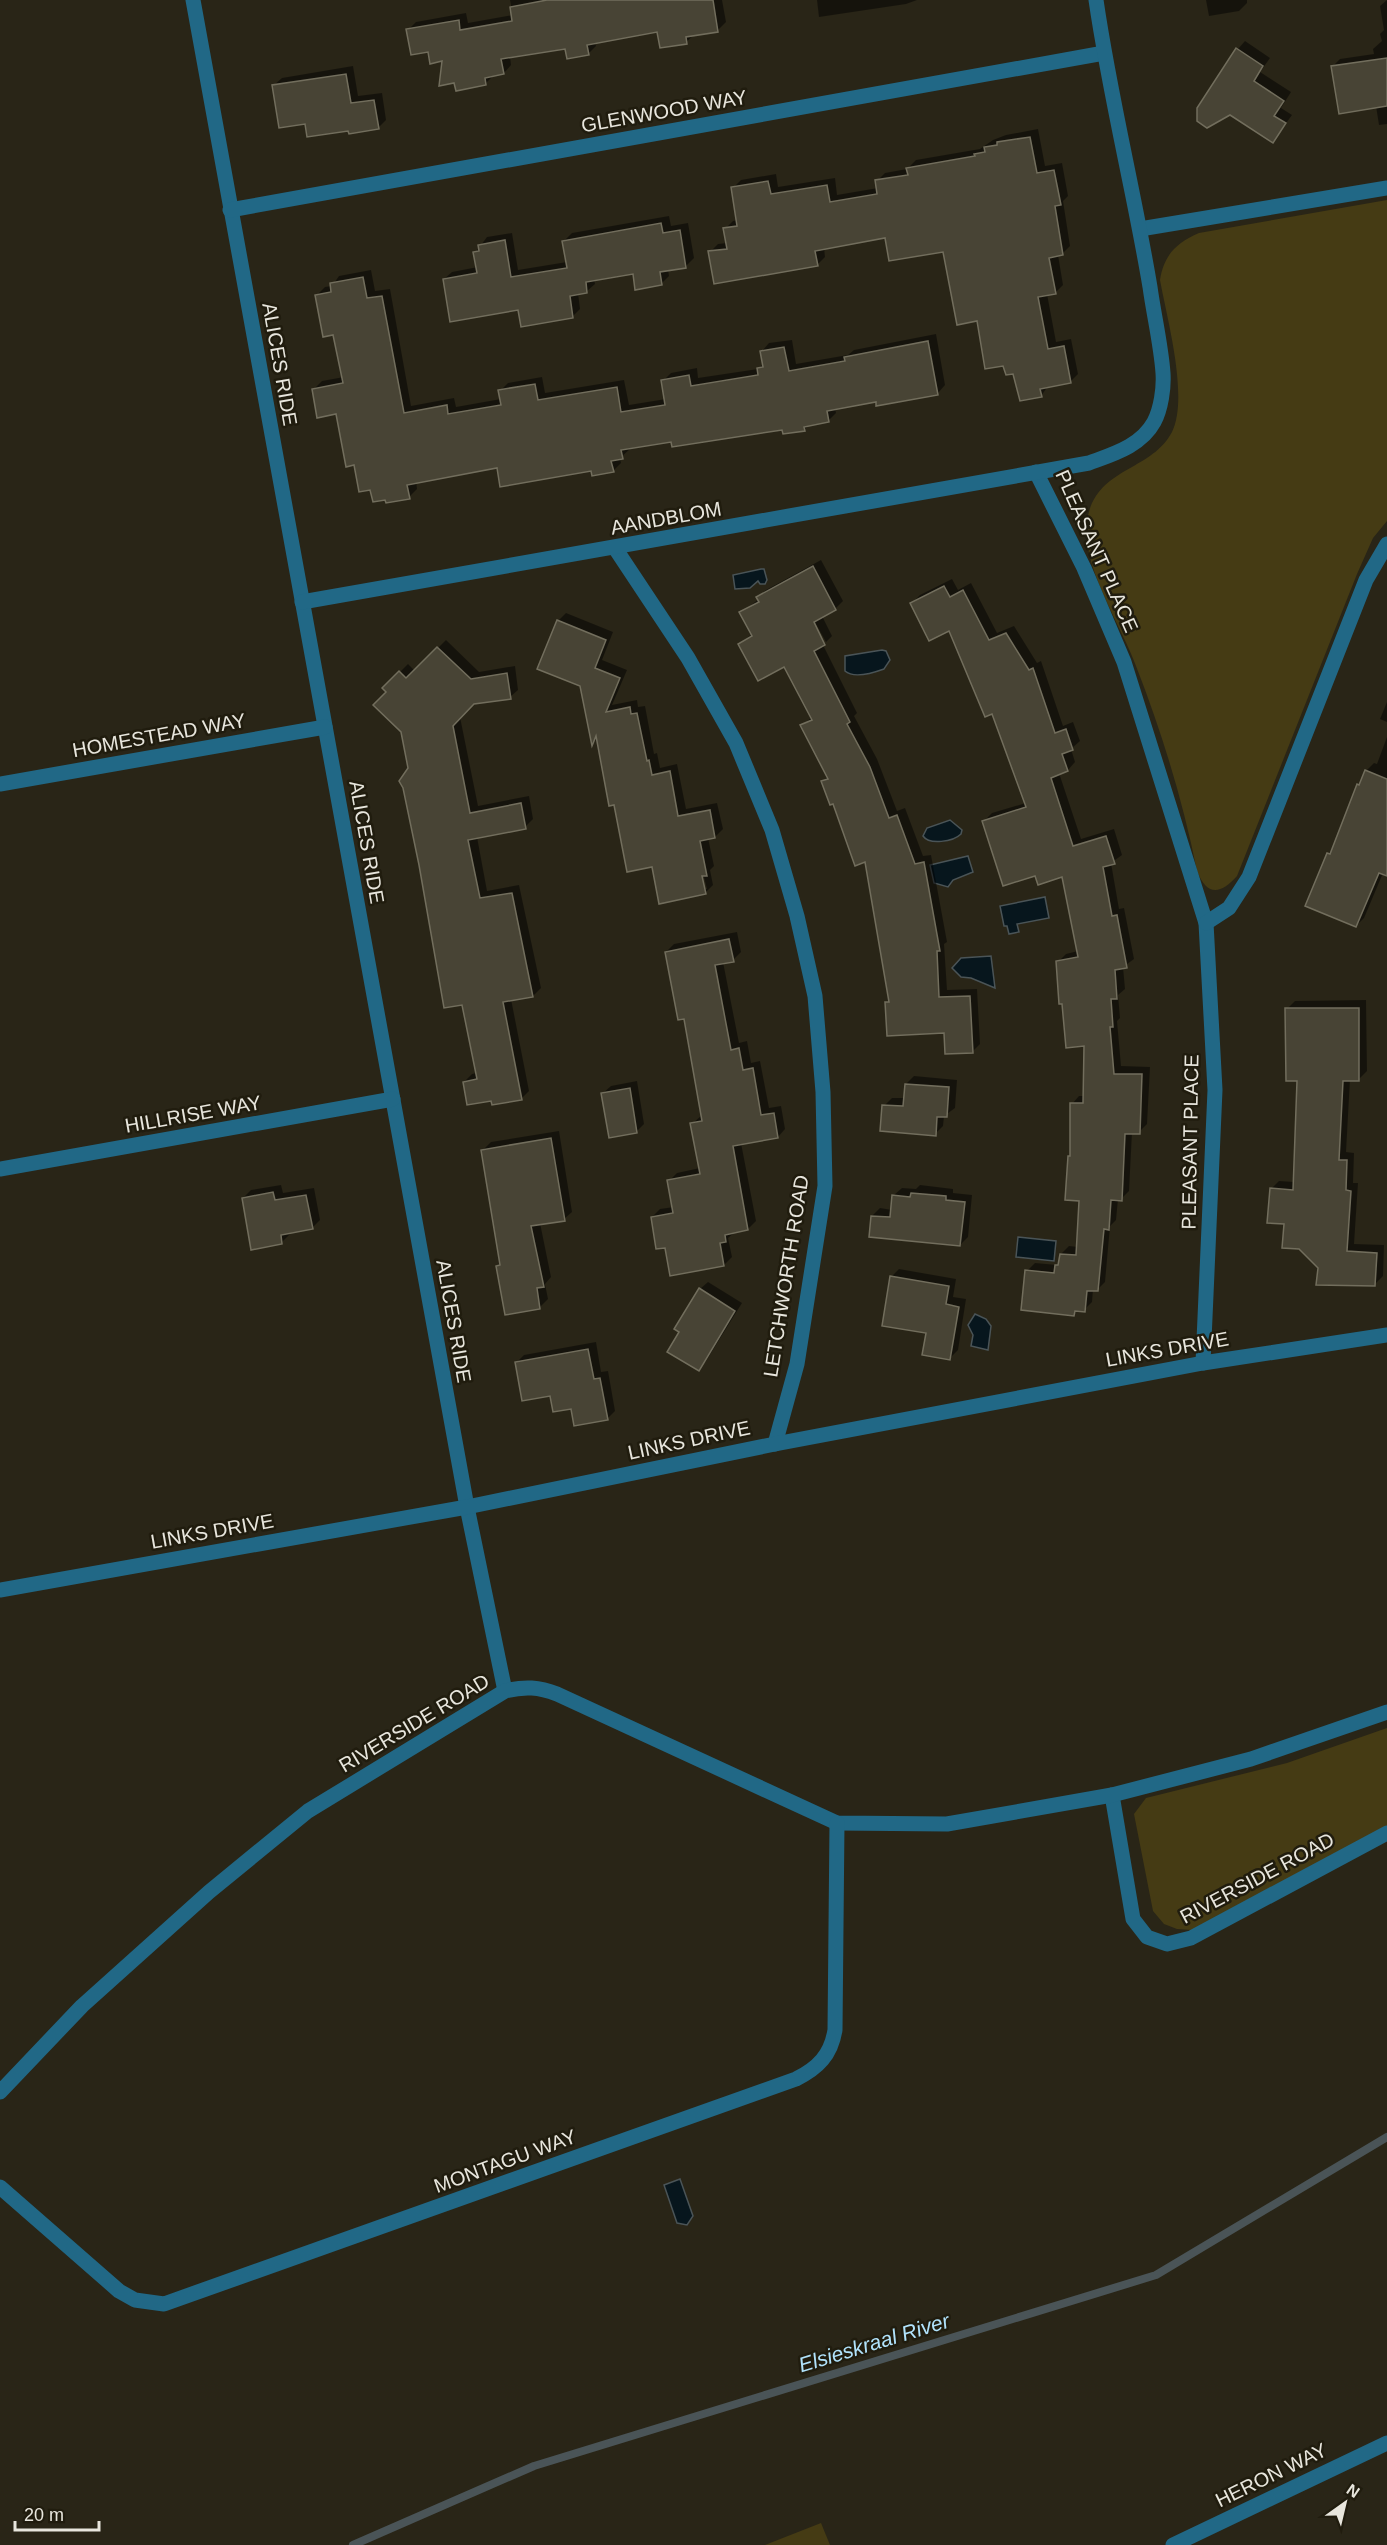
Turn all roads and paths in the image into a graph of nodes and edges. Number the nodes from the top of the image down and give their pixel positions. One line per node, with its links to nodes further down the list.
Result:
1 (194, 0): 5 (street, ALICES RIDE)
2 (1096, 0): 3 (street, PLEASANT PLACE)
3 (1104, 53): 5 (street, GLENWOOD WAY); 6 (street, PLEASANT PLACE)
4 (1387, 188): 6 (street)
5 (231, 210): 10 (street, ALICES RIDE)
6 (1140, 229): 7 (street, PLEASANT PLACE)
7 (1036, 472): 9 (street, AANDBLOM); 13 (street, PLEASANT PLACE)
8 (1387, 544): 13 (street)
9 (615, 548): 10 (street, AANDBLOM); 18 (street, LETCHWORTH ROAD)
10 (302, 602): 11 (street, ALICES RIDE)
11 (325, 727): 12 (street, HOMESTEAD WAY); 14 (street, ALICES RIDE)
12 (0, 784)
13 (1206, 923): 17 (street, PLEASANT PLACE)
14 (393, 1100): 15 (street, HILLRISE WAY); 19 (street, ALICES RIDE)
15 (0, 1169)
16 (1387, 1335): 17 (street, LINKS DRIVE)
17 (1203, 1363): 18 (street, LINKS DRIVE)
18 (775, 1444): 19 (street, LINKS DRIVE)
19 (466, 1507): 20 (street, LINKS DRIVE); 21 (street, ALICES RIDE)
20 (0, 1590)
21 (505, 1691): 24 (street, RIVERSIDE ROAD); 26 (street, RIVERSIDE ROAD)
22 (1387, 1712): 23 (street, RIVERSIDE ROAD)
23 (1112, 1795): 24 (street, RIVERSIDE ROAD); 25 (street, RIVERSIDE ROAD)
24 (837, 1823): 27 (street, MONTAGU WAY)
25 (1387, 1833)
26 (0, 2092)
27 (0, 2187)
28 (1387, 2443): 29 (street, HERON WAY)
29 (1173, 2545)

